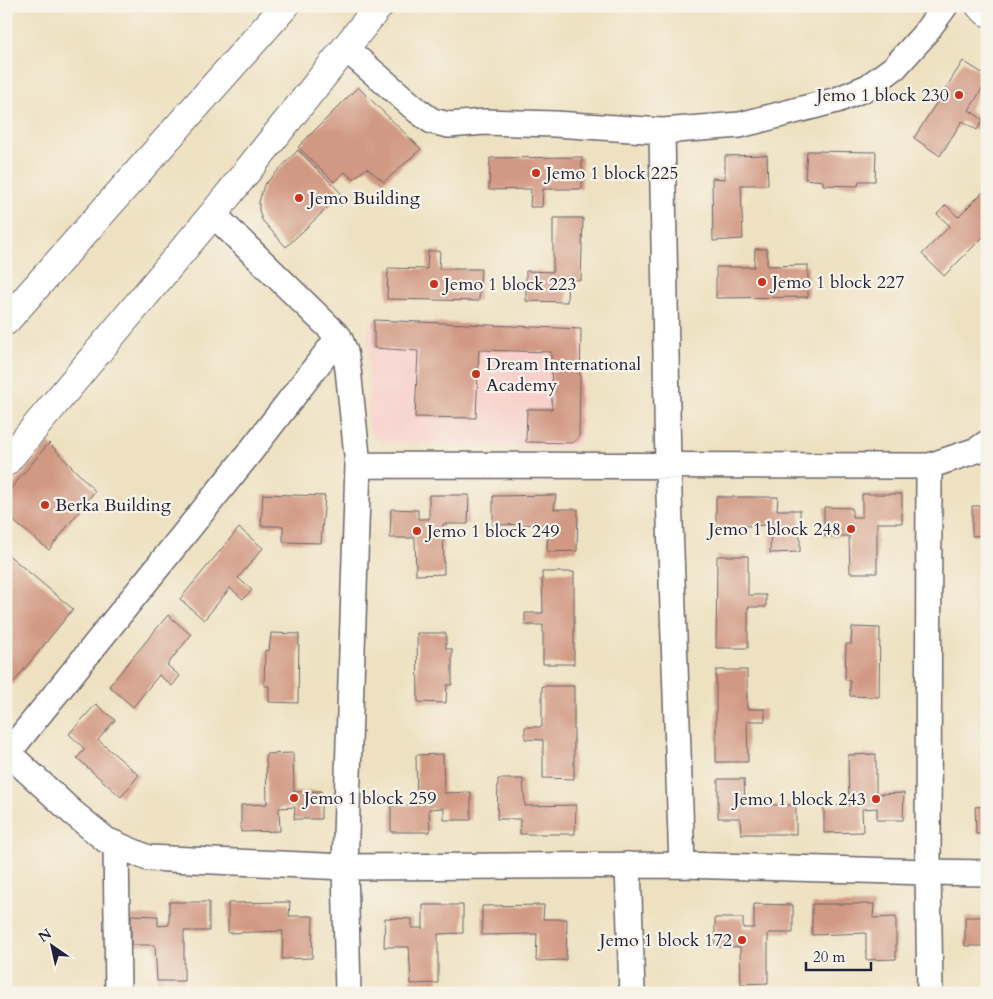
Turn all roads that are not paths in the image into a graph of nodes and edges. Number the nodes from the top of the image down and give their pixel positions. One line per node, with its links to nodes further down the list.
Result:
1 (285, 6): 9 (main road)
2 (379, 6): 6 (main road)
3 (945, 6): 7 (street)
4 (980, 6): 5 (main road)
5 (987, 12)
6 (345, 48): 7 (street); 8 (main road)
7 (662, 130): 14 (street)
8 (213, 214): 10 (street); 12 (main road)
9 (9, 312)
10 (339, 337): 13 (street); 16 (street)
11 (987, 443): 15 (street)
12 (6, 462)
13 (358, 465): 14 (street); 20 (street)
14 (668, 466): 15 (street); 18 (street)
15 (929, 466): 21 (street)
16 (7, 753): 17 (street)
17 (116, 844): 20 (street); 23 (street)
18 (682, 864): 19 (street); 21 (street)
19 (628, 865): 20 (street); 25 (street)
20 (345, 867): 24 (street)
21 (928, 872): 22 (street); 26 (street)
22 (987, 873)
23 (118, 993)
24 (348, 993)
25 (632, 993)
26 (930, 993)

